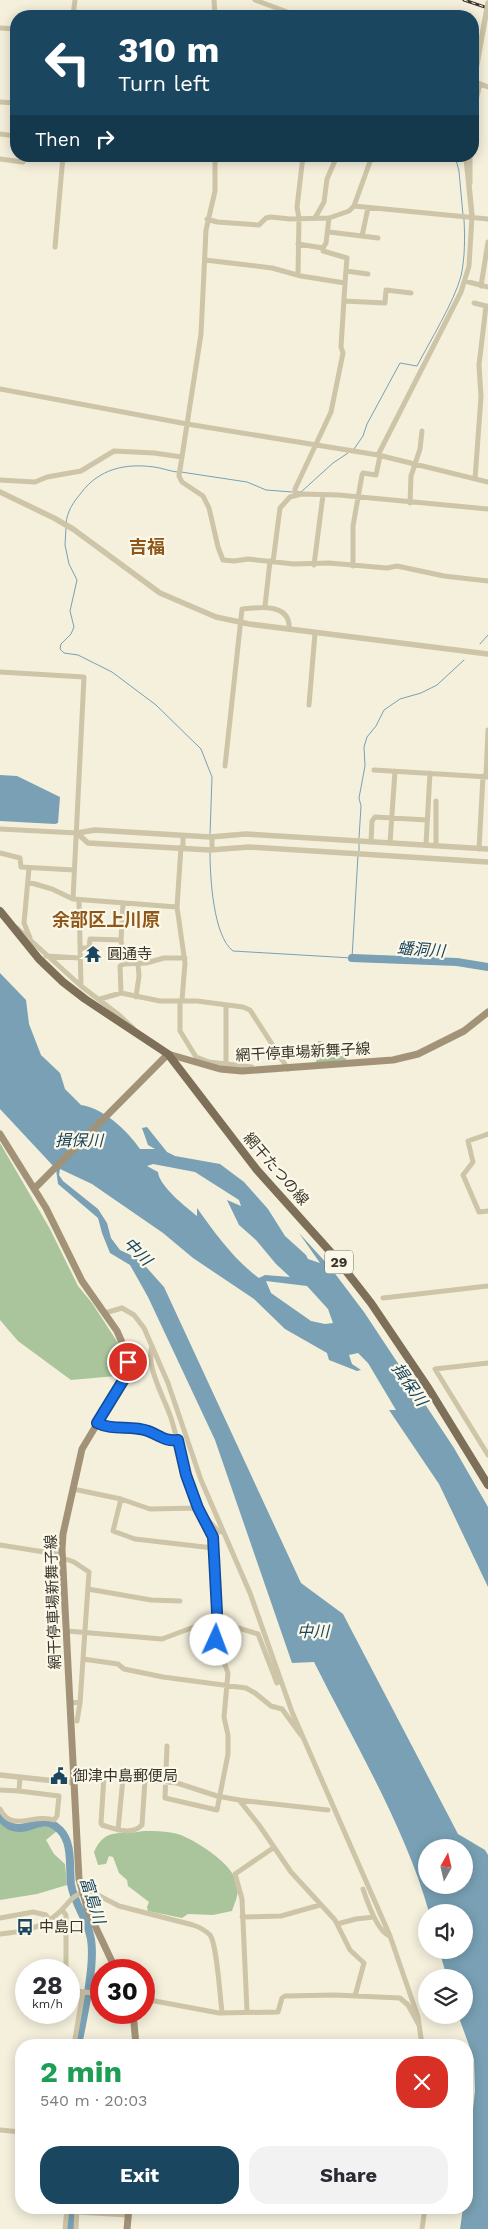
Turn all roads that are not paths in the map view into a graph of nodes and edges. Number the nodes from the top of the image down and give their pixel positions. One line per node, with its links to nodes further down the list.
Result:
1 (255, 0): 3 (street)
2 (487, 1): 4 (street, bridge)
3 (282, 10)
4 (479, 42)
5 (480, 84): 6 (street); 7 (street)
6 (488, 87)
7 (479, 88)
8 (62, 162): 29 (street)
9 (215, 162): 22 (street)
10 (303, 162): 19 (street)
11 (334, 162): 20 (street)
12 (370, 162): 16 (street)
13 (467, 162): 15 (street)
14 (470, 162): 15 (street)
15 (469, 188): 18 (street)
16 (354, 206): 17 (street); 21 (street)
17 (368, 208): 18 (street); 25 (street)
18 (472, 216): 23 (street); 37 (street)
19 (299, 218): 20 (street); 22 (street); 28 (street)
20 (315, 218): 21 (street)
21 (329, 218): 24 (street)
22 (207, 219): 31 (street)
23 (488, 219)
24 (329, 232): 25 (street); 30 (street)
25 (362, 236): 26 (street)
26 (378, 238)
27 (488, 242): 39 (street)
28 (298, 244): 30 (street); 34 (street)
29 (55, 247)
30 (323, 248): 32 (street)
31 (205, 260): 34 (street); 48 (street)
32 (346, 271): 35 (street); 38 (street)
33 (317, 272): 36 (street)
34 (298, 274): 36 (street)
35 (368, 274)
36 (316, 278): 38 (street)
37 (465, 281): 39 (street); 51 (street)
38 (345, 282): 42 (street)
39 (481, 286): 40 (street)
40 (488, 287)
41 (411, 293): 42 (street)
42 (344, 301): 50 (street)
43 (474, 303): 44 (street)
44 (487, 306): 45 (street)
45 (481, 351): 46 (street); 54 (street)
46 (488, 352)
47 (0, 389): 48 (street)
48 (187, 424): 50 (street); 52 (street)
49 (422, 431): 53 (street)
50 (317, 446): 51 (street); 58 (street)
51 (379, 456): 53 (street); 60 (street)
52 (182, 457): 55 (street); 63 (street)
53 (415, 464): 54 (street); 61 (street)
54 (475, 479): 56 (street)
55 (0, 480)
56 (488, 482)
57 (0, 492): 68 (street)
58 (295, 492): 59 (street); 63 (street)
59 (323, 495): 60 (street); 64 (street)
60 (358, 497): 61 (street); 65 (street)
61 (410, 503): 62 (street)
62 (488, 509)
63 (272, 562): 64 (street); 67 (street)
64 (314, 564): 65 (street)
65 (353, 566): 66 (street)
66 (488, 580)
67 (265, 606): 68 (street); 69 (street)
68 (242, 623): 69 (street); 75 (street)
69 (289, 629): 70 (street)
70 (315, 633): 71 (street); 73 (street)
71 (488, 654)
72 (0, 672): 84 (street)
73 (309, 705)
74 (488, 730): 79 (street)
75 (225, 766)
76 (374, 770): 77 (street)
77 (395, 771): 78 (street); 81 (street)
78 (430, 773): 79 (street); 82 (street)
79 (485, 776): 92 (street)
80 (436, 801): 90 (street)
81 (392, 818): 82 (street); 87 (street); 88 (street)
82 (427, 820): 89 (street)
83 (0, 829): 84 (street)
84 (77, 833): 85 (street); 91 (street); 98 (street)
85 (183, 836): 86 (street); 91 (street)
86 (212, 837): 87 (street); 94 (street)
87 (371, 842): 88 (street)
88 (390, 843): 89 (street)
89 (426, 844): 90 (street)
90 (436, 845): 92 (street)
91 (182, 848): 94 (street); 102 (street)
92 (480, 849): 93 (street)
93 (488, 849)
94 (212, 850): 96 (street)
95 (0, 853): 97 (street)
96 (488, 862)
97 (29, 868): 98 (street); 99 (street)
98 (74, 870): 100 (street)
99 (28, 882): 100 (street); 105 (street)
100 (76, 900): 101 (street); 107 (street)
101 (123, 904): 102 (street); 106 (street)
102 (177, 907): 110 (street)
103 (0, 911): 104 (main road, 網干たつの線 / 29)
104 (10, 924): 105 (street); 120 (main road, 網干たつの線 / 29)
105 (30, 939): 108 (street)
106 (121, 940): 107 (street); 111 (street)
107 (80, 948): 109 (street)
108 (46, 956): 109 (street); 113 (street)
109 (80, 958): 113 (street)
110 (185, 958): 112 (street); 117 (street)
111 (124, 964): 112 (street); 114 (street)
112 (138, 964): 115 (street)
113 (81, 986): 116 (street)
114 (121, 993): 115 (street); 116 (street)
115 (136, 997): 117 (street)
116 (100, 999): 120 (street)
117 (181, 1001): 118 (street); 122 (street)
118 (226, 1004): 122 (street); 123 (street)
119 (488, 1012): 123 (main road, 網干停車場新舞子線)
120 (139, 1034): 121 (main road, 網干たつの線 / 29)
121 (166, 1056): 124 (main road, 網干停車場新舞子線); 127 (main road); 137 (main road, 網干たつの線 / 29)
122 (226, 1065): 124 (street)
123 (288, 1069): 124 (main road, 網干停車場新舞子線)
124 (254, 1071)
125 (0, 1134): 127 (main road, 網干停車場新舞子線)
126 (488, 1134): 128 (street)
127 (37, 1186): 131 (main road, 網干停車場新舞子線)
128 (488, 1211)
129 (488, 1286): 130 (street)
130 (383, 1298)
131 (105, 1313): 132 (street); 134 (main road, 網干停車場新舞子線)
132 (152, 1346): 135 (street); 142 (street)
133 (488, 1363): 136 (street)
134 (97, 1423): 135 (street); 138 (main road, 網干停車場新舞子線)
135 (178, 1440): 140 (street)
136 (488, 1455)
137 (488, 1485)
138 (73, 1489): 139 (street); 145 (main road, 網干停車場新舞子線)
139 (121, 1498): 140 (street); 144 (street)
140 (198, 1508): 141 (street)
141 (202, 1516): 142 (street); 144 (street)
142 (222, 1532): 152 (street)
143 (0, 1546): 145 (street)
144 (213, 1548): 148 (street)
145 (63, 1556): 146 (street); 149 (main road, 網干停車場新舞子線)
146 (88, 1590): 147 (street); 150 (street)
147 (180, 1601)
148 (216, 1621): 150 (street); 152 (street); 153 (street)
149 (67, 1631): 150 (street); 154 (main road, 網干停車場新舞子線)
150 (86, 1633): 151 (street)
151 (83, 1660): 153 (street); 155 (street)
152 (281, 1686): 157 (street)
153 (228, 1687): 157 (street); 169 (street)
154 (70, 1702): 155 (street); 159 (main road, 網干停車場新舞子線)
155 (80, 1703): 156 (street)
156 (77, 1721)
157 (302, 1735): 185 (street)
158 (167, 1746): 165 (street)
159 (74, 1774): 161 (street); 166 (main road, 網干停車場新舞子線)
160 (0, 1775): 162 (street)
161 (104, 1776): 163 (street); 173 (street)
162 (20, 1777): 166 (street); 168 (street)
163 (123, 1778): 164 (street); 173 (street)
164 (145, 1780): 165 (street); 173 (street)
165 (166, 1782): 169 (street); 169 (street)
166 (74, 1783): 176 (main road, 網干停車場新舞子線)
167 (0, 1790): 168 (street)
168 (19, 1791): 171 (street)
169 (220, 1796): 170 (street)
170 (239, 1800): 172 (street); 174 (street)
171 (0, 1809)
172 (328, 1810)
173 (118, 1830)
174 (273, 1848): 177 (street); 179 (street)
175 (363, 1889): 180 (street)
176 (79, 1893): 178 (street); 187 (main road, 網干停車場新舞子線); 194 (street)
177 (320, 1906): 179 (street); 183 (street)
178 (62, 1910): 182 (street); 186 (street)
179 (242, 1917): 193 (street)
180 (374, 1917): 183 (street); 185 (street)
181 (0, 1918): 182 (street)
182 (50, 1920): 184 (street)
183 (337, 1924): 191 (street)
184 (0, 1934)
185 (390, 1936): 196 (street)
186 (66, 1959)
187 (111, 1959)
188 (80, 1991): 189 (street)
189 (86, 1992): 190 (street); 197 (street)
190 (90, 1993)
191 (355, 1996): 193 (street); 196 (street)
192 (155, 2001): 194 (street)
193 (247, 2011): 194 (street)
194 (222, 2012)
195 (134, 2024): 198 (main road)
196 (420, 2026): 199 (street)
197 (75, 2039)
198 (135, 2039)
199 (421, 2039)
200 (0, 2130): 201 (street)
201 (15, 2131)
202 (66, 2214): 206 (street)
203 (77, 2214): 207 (street)
204 (129, 2214): 208 (main road)
205 (424, 2214): 209 (street)
206 (65, 2229)
207 (76, 2229)
208 (127, 2229)
209 (422, 2229)

